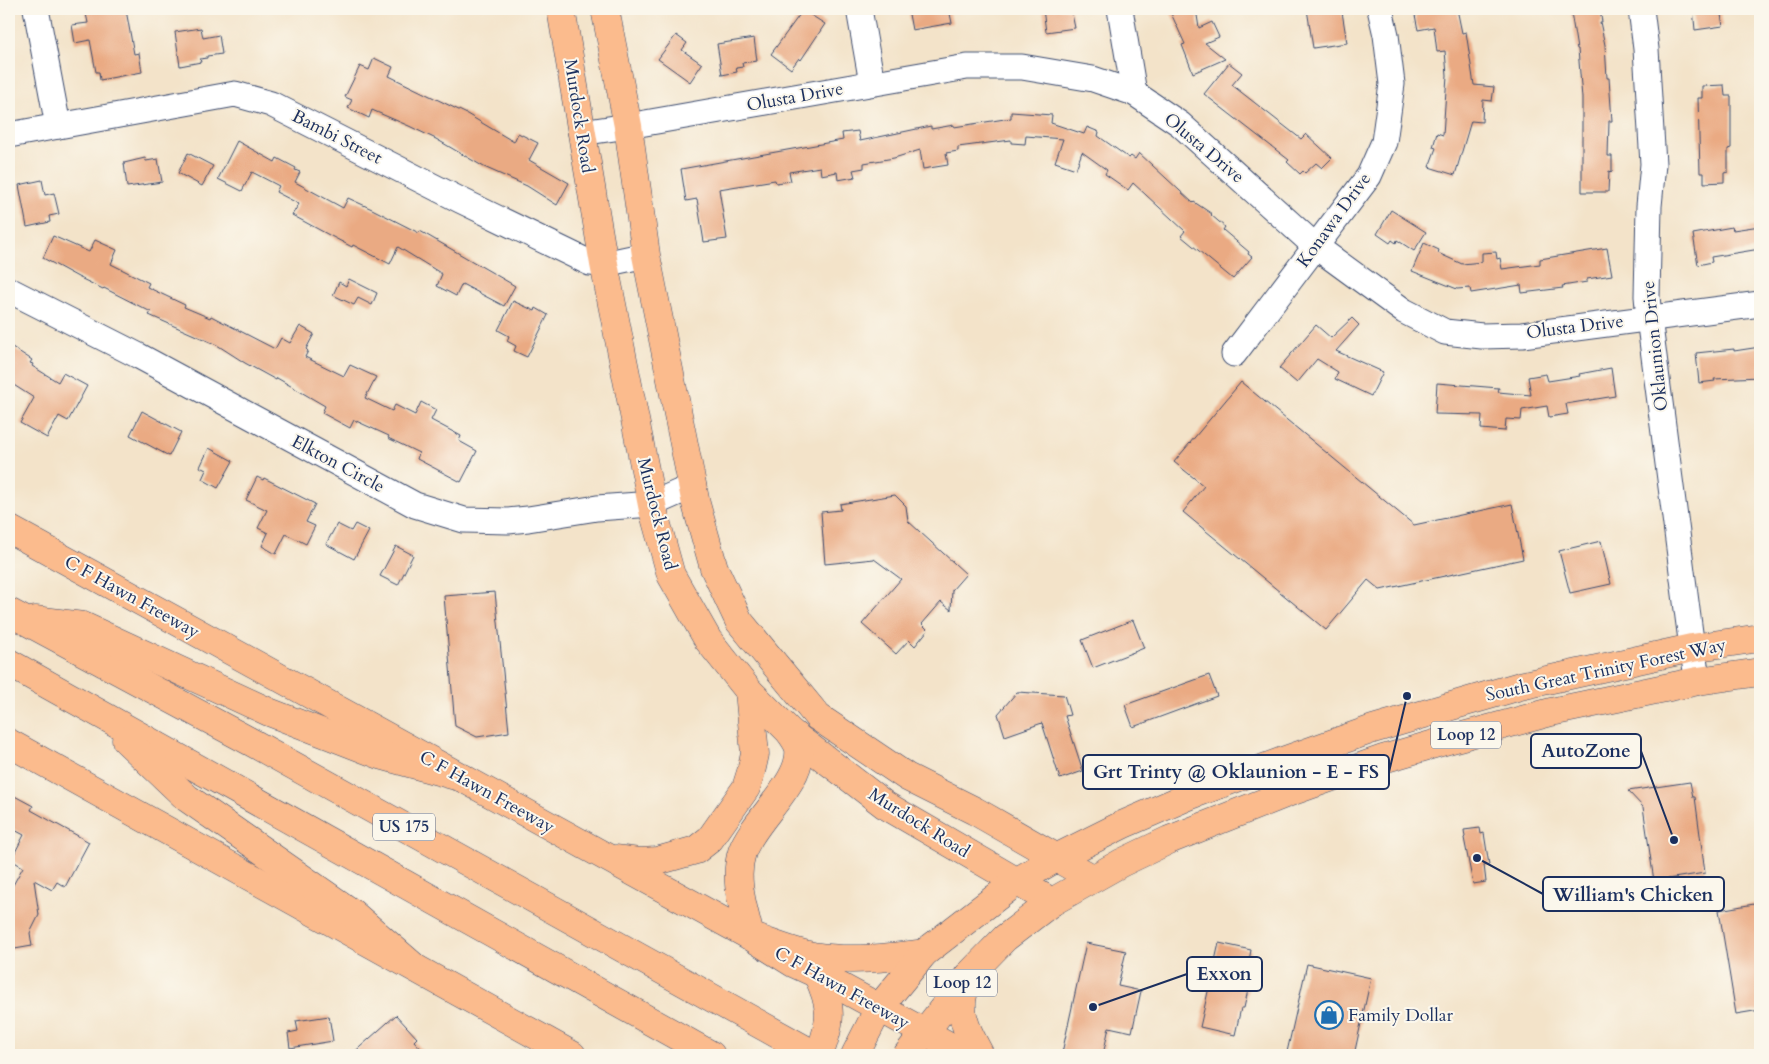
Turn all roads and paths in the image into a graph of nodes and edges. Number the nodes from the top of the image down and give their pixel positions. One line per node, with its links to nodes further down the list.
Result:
1 (36, 9): 10 (street)
2 (561, 9): 12 (main road, Murdock Road)
3 (605, 9): 11 (main road, Murdock Road)
4 (859, 9): 8 (street)
5 (1120, 9): 9 (street)
6 (1380, 9): 14 (street, Konawa Drive)
7 (1641, 9): 19 (street, Oklaunion Drive)
8 (872, 83): 9 (street, Olusta Drive); 11 (street, Olusta Drive)
9 (1134, 94): 14 (street, Olusta Drive)
10 (58, 126): 13 (street, Bambi Street); 16 (street, Bambi Street)
11 (628, 126): 12 (street, Olusta Drive); 15 (main road, Murdock Road)
12 (581, 133): 16 (main road, Murdock Road)
13 (9, 135)
14 (1315, 246): 19 (street, Olusta Drive); 20 (street, Konawa Drive)
15 (646, 255): 16 (street, Bambi Street); 21 (main road, Murdock Road)
16 (604, 264): 22 (main road, Murdock Road)
17 (9, 290): 22 (street, Elkton Circle)
18 (1760, 304): 19 (street, Olusta Drive)
19 (1649, 318): 26 (street, Oklaunion Drive)
20 (1234, 354)
21 (693, 486): 22 (street, Elkton Circle); 30 (main road, Murdock Road)
22 (652, 504): 31 (main road, Murdock Road)
23 (9, 529): 37 (main road, C F Hawn Freeway)
24 (15, 616): 37 (main road); 52 (main road, US 175)
25 (1760, 638): 26 (main road, South Great Trinity Forest Way / Loop 12)
26 (1692, 648): 29 (street, Oklaunion Drive); 33 (main road, South Great Trinity Forest Way / Loop 12)
27 (9, 664): 32 (main road, US 175)
28 (1760, 672): 29 (main road, South Great Trinity Forest Way / Loop 12)
29 (1698, 681): 36 (main road, South Great Trinity Forest Way / Loop 12)
30 (791, 686): 34 (main road); 39 (main road, Murdock Road)
31 (749, 691): 34 (main road, Murdock Road); 38 (main road)
32 (96, 711): 45 (main road); 51 (main road, US 175)
33 (1373, 729): 36 (main road); 39 (main road, South Great Trinity Forest Way / Loop 12)
34 (790, 732): 41 (main road, Murdock Road); 43 (main road)
35 (9, 743): 45 (main road)
36 (1383, 759): 40 (main road, South Great Trinity Forest Way / Loop 12)
37 (463, 778): 38 (main road, C F Hawn Freeway)
38 (604, 857): 43 (main road, C F Hawn Freeway)
39 (1058, 857): 40 (main road, Murdock Road); 41 (main road, South Great Trinity Forest Way / Loop 12)
40 (1092, 878): 42 (main road, South Great Trinity Forest Way / Loop 12)
41 (1016, 882): 42 (main road, Murdock Road); 44 (main road, South Great Trinity Forest Way / Loop 12)
42 (1052, 902): 47 (main road, South Great Trinity Forest Way / Loop 12)
43 (750, 936): 44 (main road); 46 (main road, C F Hawn Freeway)
44 (924, 953): 48 (main road, South Great Trinity Forest Way / Loop 12)
45 (413, 966): 50 (main road)
46 (817, 974): 48 (main road, C F Hawn Freeway); 53 (main road)
47 (968, 975): 49 (main road, South Great Trinity Forest Way / Loop 12); 57 (main road)
48 (879, 1008): 49 (main road, C F Hawn Freeway); 54 (main road, Loop 12)
49 (924, 1033): 55 (main road, Loop 12); 56 (main road, C F Hawn Freeway)
50 (572, 1055)
51 (711, 1055)
52 (815, 1055)
53 (819, 1055)
54 (855, 1055)
55 (907, 1055)
56 (966, 1055)
57 (980, 1055)

